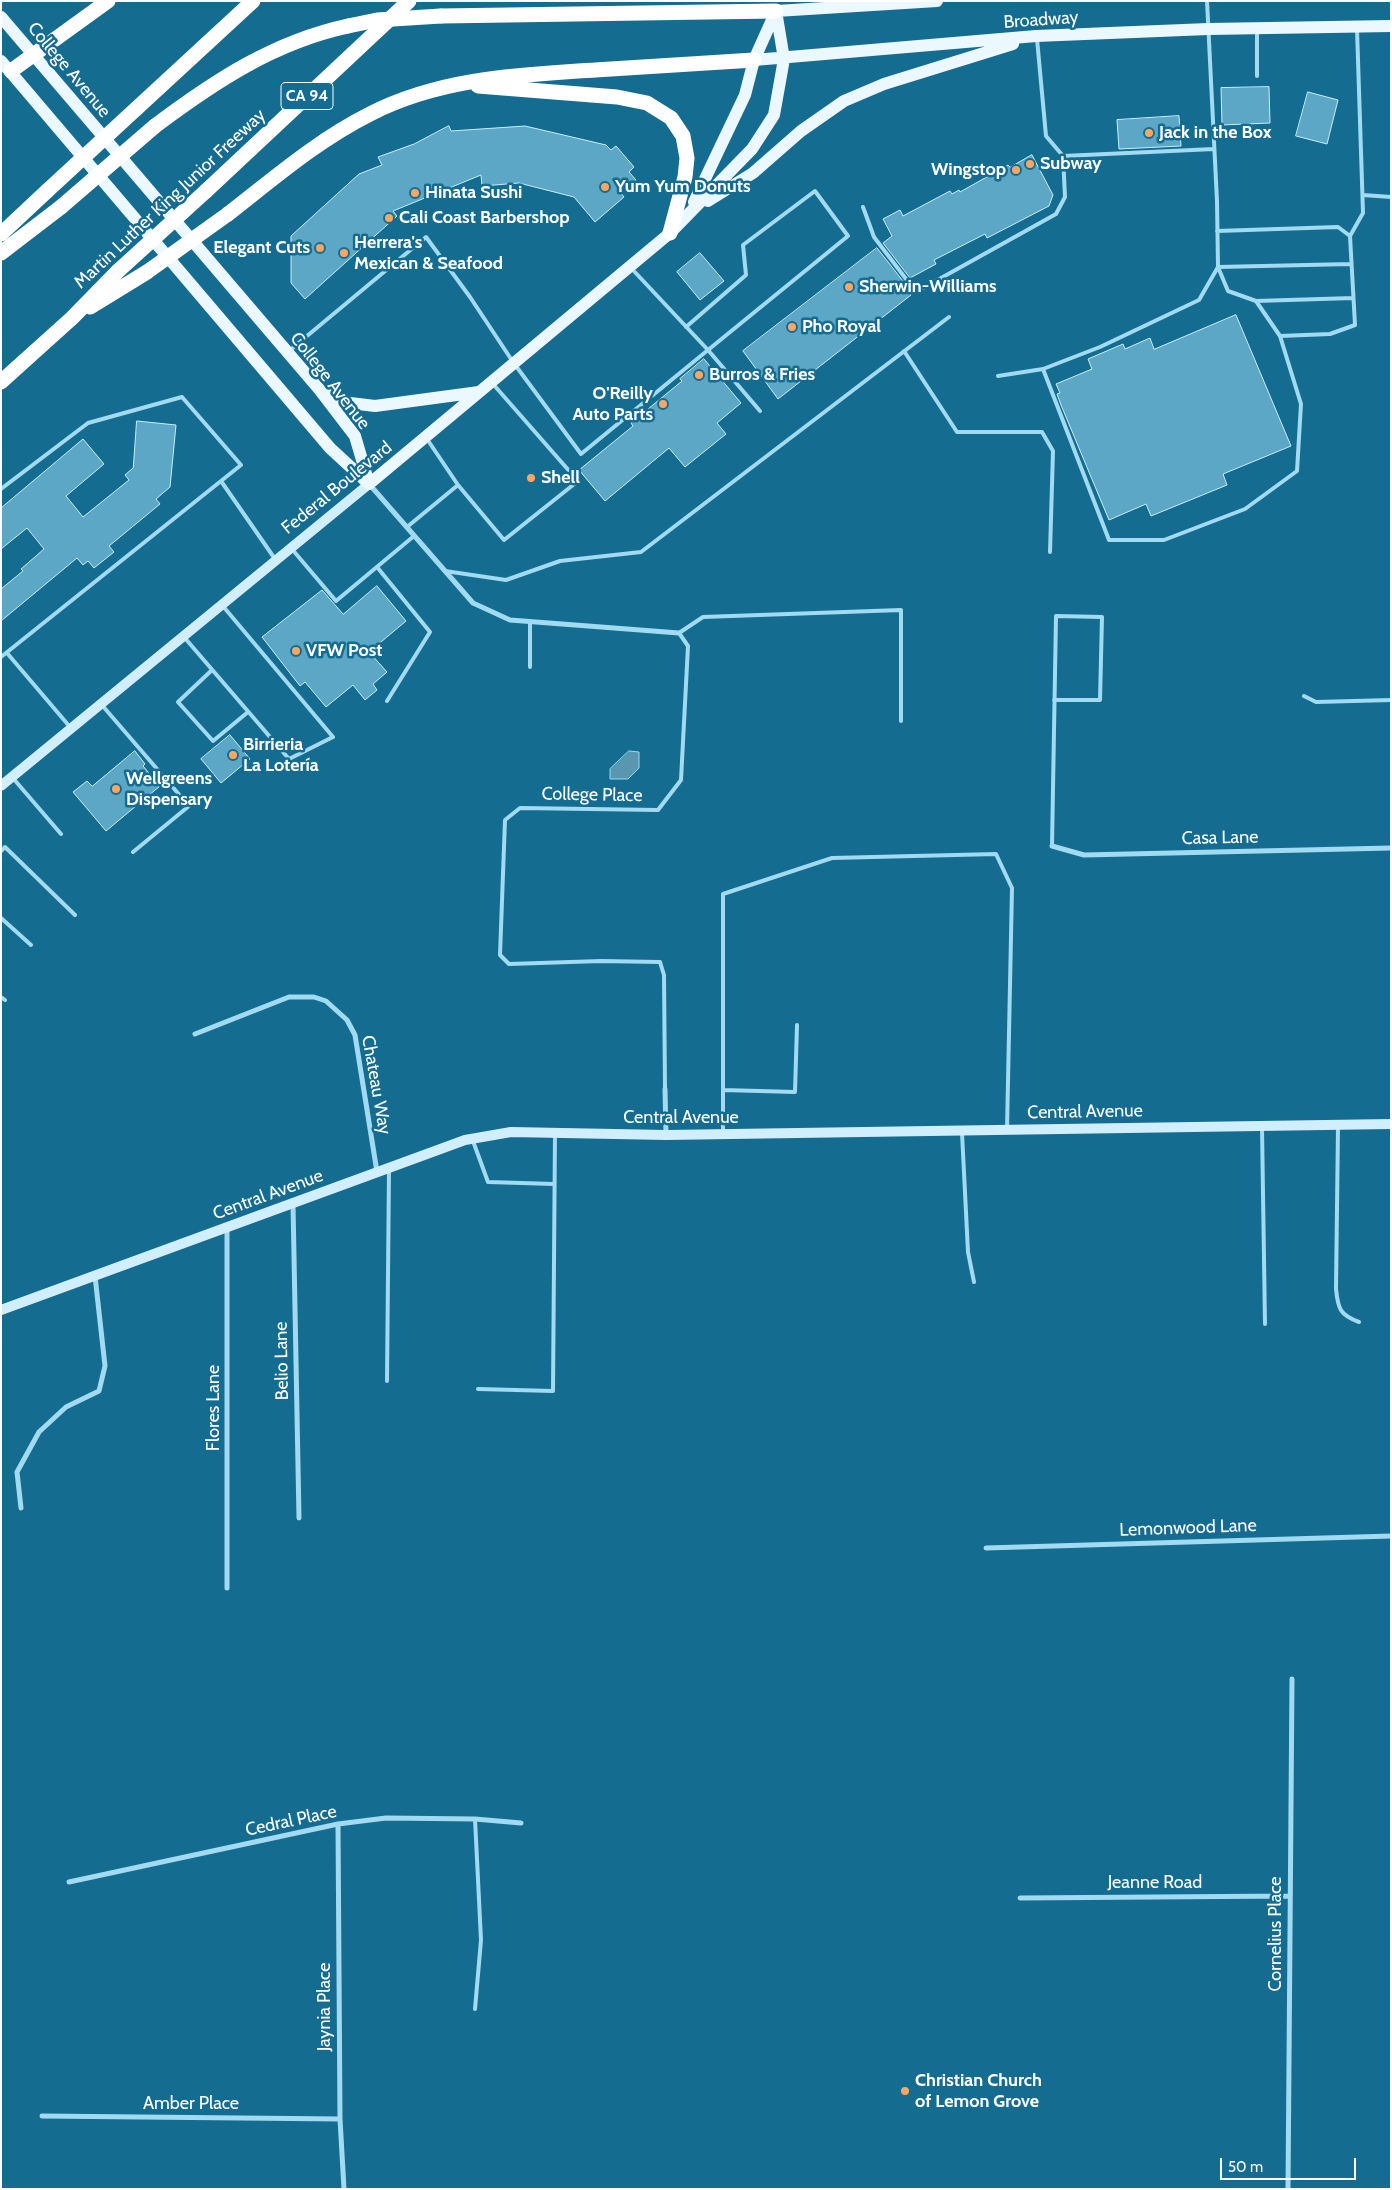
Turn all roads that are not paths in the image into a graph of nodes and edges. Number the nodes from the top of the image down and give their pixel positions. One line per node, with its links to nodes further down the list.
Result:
1 (108, 1): 14 (highway)
2 (253, 1): 28 (highway, bridge)
3 (409, 1): 37 (highway, Martin Luther King Junior Freeway / CA 94, bridge)
4 (936, 1): 6 (main road)
5 (1207, 1): 11 (lane)
6 (921, 2): 7 (main road)
7 (776, 6): 15 (main road, Federal Boulevard); 16 (main road, Federal Boulevard); 30 (highway, bridge)
8 (1, 17): 14 (main road, College Avenue)
9 (1391, 26): 10 (main road, Broadway)
10 (1357, 27): 12 (main road, Broadway); 22 (lane)
11 (1208, 28): 12 (main road, Broadway); 13 (main road, Broadway); 20 (lane)
12 (1257, 28): 18 (lane)
13 (1036, 36): 15 (main road, Broadway); 21 (lane); 25 (main road)
14 (32, 54): 17 (highway); 42 (main road, College Avenue)
15 (784, 58): 16 (main road, Broadway); 25 (main road, Federal Boulevard)
16 (754, 60): 19 (highway); 25 (main road, Federal Boulevard)
17 (6, 66): 53 (main road)
18 (1257, 76)
19 (454, 84): 27 (highway); 37 (highway, bridge)
20 (1214, 149): 21 (lane); 26 (lane)
21 (1063, 156): 24 (lane)
22 (1363, 195): 23 (lane); 29 (lane)
23 (1391, 197)
24 (863, 207)
25 (690, 211): 27 (main road, Federal Boulevard)
26 (1217, 232): 29 (lane); 33 (lane)
27 (670, 233): 32 (main road, Federal Boulevard)
28 (1, 234)
29 (1350, 236): 31 (lane)
30 (1, 253)
31 (1352, 264): 33 (lane); 34 (lane)
32 (629, 266): 38 (lane); 43 (main road, Federal Boulevard)
33 (1218, 267): 35 (lane); 44 (lane)
34 (1353, 298): 35 (lane); 39 (lane)
35 (1256, 301): 39 (lane)
36 (948, 317): 41 (lane)
37 (72, 318): 46 (highway, Martin Luther King Junior Freeway / CA 94)
38 (686, 327): 40 (lane); 40 (lane)
39 (1280, 336): 44 (lane)
40 (708, 350): 43 (lane); 50 (lane)
41 (904, 351): 59 (lane); 62 (lane)
42 (287, 352): 43 (lane); 48 (main road, College Avenue)
43 (513, 362): 47 (main road, Federal Boulevard)
44 (1043, 369): 45 (lane)
45 (998, 376)
46 (1, 382)
47 (491, 382): 49 (main road, Federal Boulevard); 54 (lane)
48 (319, 390): 49 (main road); 53 (main road, College Avenue)
49 (480, 392): 51 (main road, Federal Boulevard)
50 (760, 411)
51 (426, 437): 53 (main road, Federal Boulevard); 54 (lane)
52 (221, 481): 55 (lane); 60 (lane); 67 (lane)
53 (369, 484): 56 (street); 58 (street, Federal Boulevard)
54 (458, 485): 56 (lane)
55 (1, 490)
56 (407, 527): 57 (street)
57 (414, 536): 61 (lane); 62 (street)
58 (291, 548): 60 (street, Federal Boulevard); 61 (lane)
59 (1050, 552)
60 (276, 560): 63 (street, Federal Boulevard)
61 (377, 567): 74 (lane)
62 (445, 571): 64 (street)
63 (222, 605): 66 (street, Federal Boulevard); 76 (lane)
64 (530, 622): 65 (street); 69 (lane)
65 (679, 633): 77 (lane); 91 (lane, College Place)
66 (183, 637): 70 (lane); 75 (street, Federal Boulevard)
67 (7, 653): 68 (lane); 78 (lane)
68 (1, 657)
69 (530, 667)
70 (212, 670): 76 (lane); 76 (lane)
71 (1304, 696): 73 (lane)
72 (1054, 700): 72 (lane); 82 (lane)
73 (1391, 700)
74 (387, 701)
75 (101, 704): 78 (street, Federal Boulevard); 85 (lane)
76 (248, 712)
77 (901, 721)
78 (72, 728): 79 (street, Federal Boulevard)
79 (12, 777): 80 (street, Federal Boulevard); 81 (lane)
80 (1, 786)
81 (61, 834)
82 (1052, 846): 83 (street, Casa Lane)
83 (1391, 848)
84 (1, 851): 86 (lane)
85 (133, 852)
86 (75, 915)
87 (1, 918): 88 (lane)
88 (31, 945)
89 (797, 1025): 92 (lane)
90 (195, 1034): 103 (street, Chateau Way)
91 (665, 1089): 100 (street, College Place)
92 (724, 1090): 97 (lane); 99 (lane)
93 (1338, 1124): 94 (street, Central Avenue); 95 (street, Central Avenue); 110 (lane)
94 (1391, 1124)
95 (1262, 1126): 97 (street, Central Avenue); 111 (lane)
96 (962, 1130): 97 (street, Central Avenue); 99 (street, Central Avenue); 108 (lane)
97 (1007, 1130)
98 (555, 1133): 100 (street, Central Avenue); 101 (street, Central Avenue); 104 (lane)
99 (724, 1134): 100 (street, Central Avenue)
100 (666, 1135)
101 (473, 1139): 102 (street, Central Avenue); 104 (lane)
102 (389, 1168): 103 (street, Central Avenue); 112 (lane)
103 (377, 1172): 105 (street, Central Avenue)
104 (554, 1184): 113 (lane)
105 (293, 1204): 106 (street, Central Avenue); 115 (street, Belio Lane)
106 (228, 1227): 107 (street, Central Avenue); 118 (street, Flores Lane)
107 (95, 1275): 109 (street, Central Avenue); 114 (street)
108 (974, 1282)
109 (1, 1310)
110 (1359, 1322)
111 (1265, 1324)
112 (387, 1381)
113 (478, 1388)
114 (21, 1508)
115 (299, 1518)
116 (1391, 1536): 117 (street, Lemonwood Lane)
117 (986, 1548)
118 (227, 1588)
119 (1292, 1679): 124 (street, Cornelius Place)
120 (475, 1819): 121 (street, Cedral Place); 122 (street, Cedral Place); 126 (lane)
121 (521, 1823)
122 (338, 1824): 123 (street, Cedral Place); 128 (street, Jaynia Place)
123 (69, 1882)
124 (1290, 1896): 125 (street, Jeanne Road); 130 (street, Cornelius Place)
125 (1020, 1898)
126 (475, 2009)
127 (42, 2116): 128 (street, Amber Place)
128 (340, 2119): 129 (street, Jaynia Place)
129 (344, 2189)
130 (1288, 2189)

